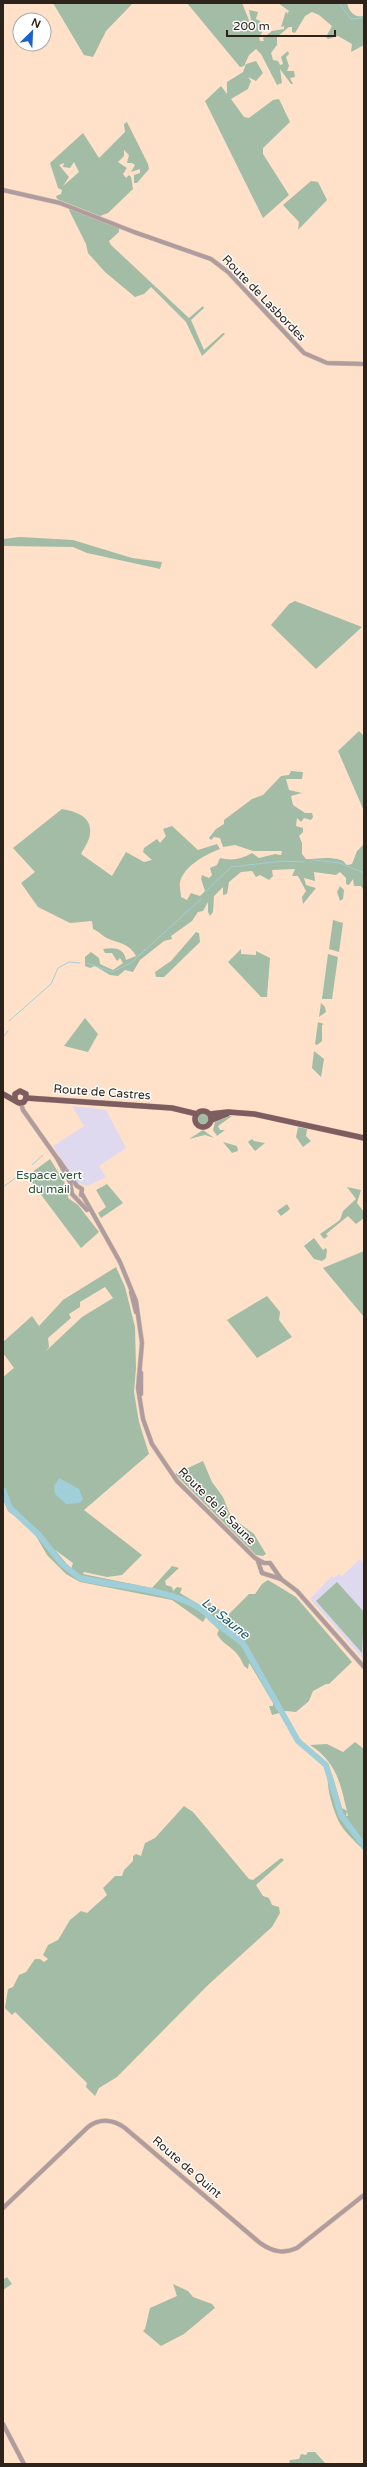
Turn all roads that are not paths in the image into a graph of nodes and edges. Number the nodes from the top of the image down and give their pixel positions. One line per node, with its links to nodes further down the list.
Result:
1 (3, 190): 2 (street, Route de Lasbordes)
2 (364, 364)
3 (3, 1090): 5 (main road)
4 (3, 1094): 5 (main road)
5 (15, 1097): 6 (main road, Route de Castres); 7 (main road)
6 (26, 1098): 7 (main road); 8 (main road, Route de Castres)
7 (21, 1103): 15 (street, Route de la Saune)
8 (177, 1109): 10 (main road, Route de Castres); 13 (main road)
9 (232, 1112): 11 (main road); 12 (main road); 14 (main road)
10 (197, 1114): 11 (main road); 13 (main road)
11 (210, 1114): 12 (main road)
12 (212, 1120): 13 (main road)
13 (195, 1122)
14 (364, 1138)
15 (57, 1158): 16 (street, Route de la Saune); 17 (street, Route de la Saune)
16 (77, 1186): 17 (street); 18 (street, Route de la Saune)
17 (71, 1189): 19 (street, Route de la Saune)
18 (82, 1194): 19 (street); 20 (street, Route de la Saune)
19 (75, 1197): 20 (street, Route de la Saune)
20 (93, 1216): 21 (street, Route de la Saune)
21 (262, 1565): 22 (street, Route de la Saune); 23 (street, Route de la Saune)
22 (273, 1569): 23 (street); 24 (street, Route de la Saune)
23 (268, 1574): 24 (street, Route de la Saune)
24 (281, 1579): 25 (street, Route de la Saune)
25 (364, 1667)
26 (364, 2195): 27 (street, Route de Quint)
27 (3, 2208)
28 (3, 2424): 29 (street)
29 (24, 2464)

